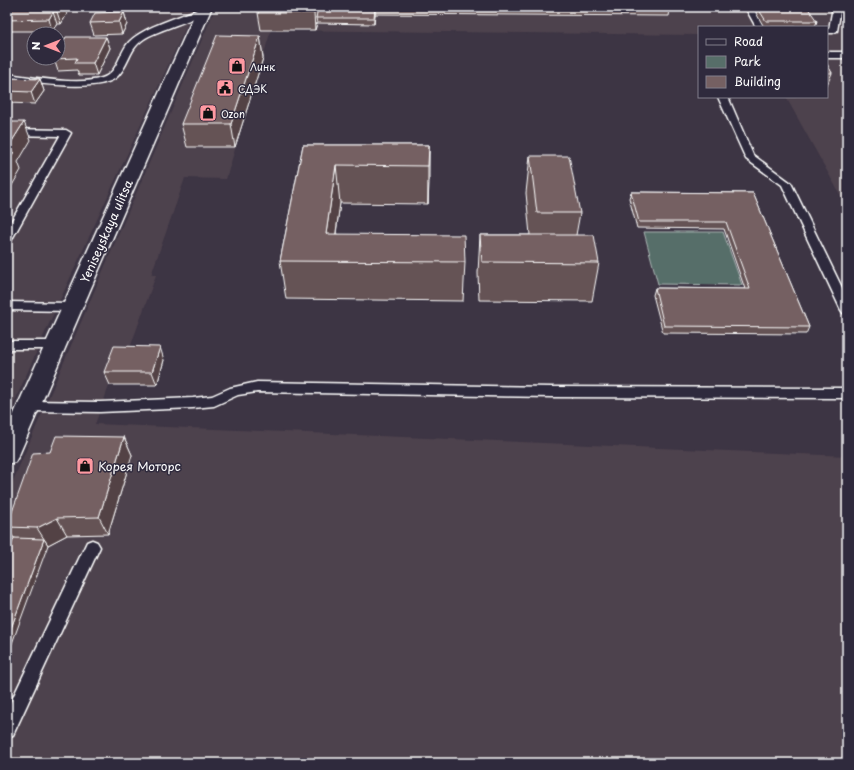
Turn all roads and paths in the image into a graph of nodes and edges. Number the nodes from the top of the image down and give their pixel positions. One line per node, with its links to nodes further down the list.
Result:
1 (749, 7): 4 (lane)
2 (837, 7): 5 (lane)
3 (205, 9): 8 (lane); 13 (street, Yeniseyskaya ulitsa)
4 (759, 26)
5 (828, 31)
6 (828, 55): 7 (lane)
7 (847, 55)
8 (7, 77)
9 (723, 98): 14 (lane)
10 (7, 132): 11 (lane)
11 (7, 239)
12 (7, 306): 13 (lane)
13 (72, 307): 16 (street, Yeniseyskaya ulitsa)
14 (847, 310)
15 (7, 344): 16 (lane)
16 (56, 345): 18 (street, Yeniseyskaya ulitsa)
17 (847, 393): 18 (lane)
18 (29, 406): 19 (street, Yeniseyskaya ulitsa)
19 (7, 455)
20 (92, 547): 21 (lane)
21 (7, 729)

